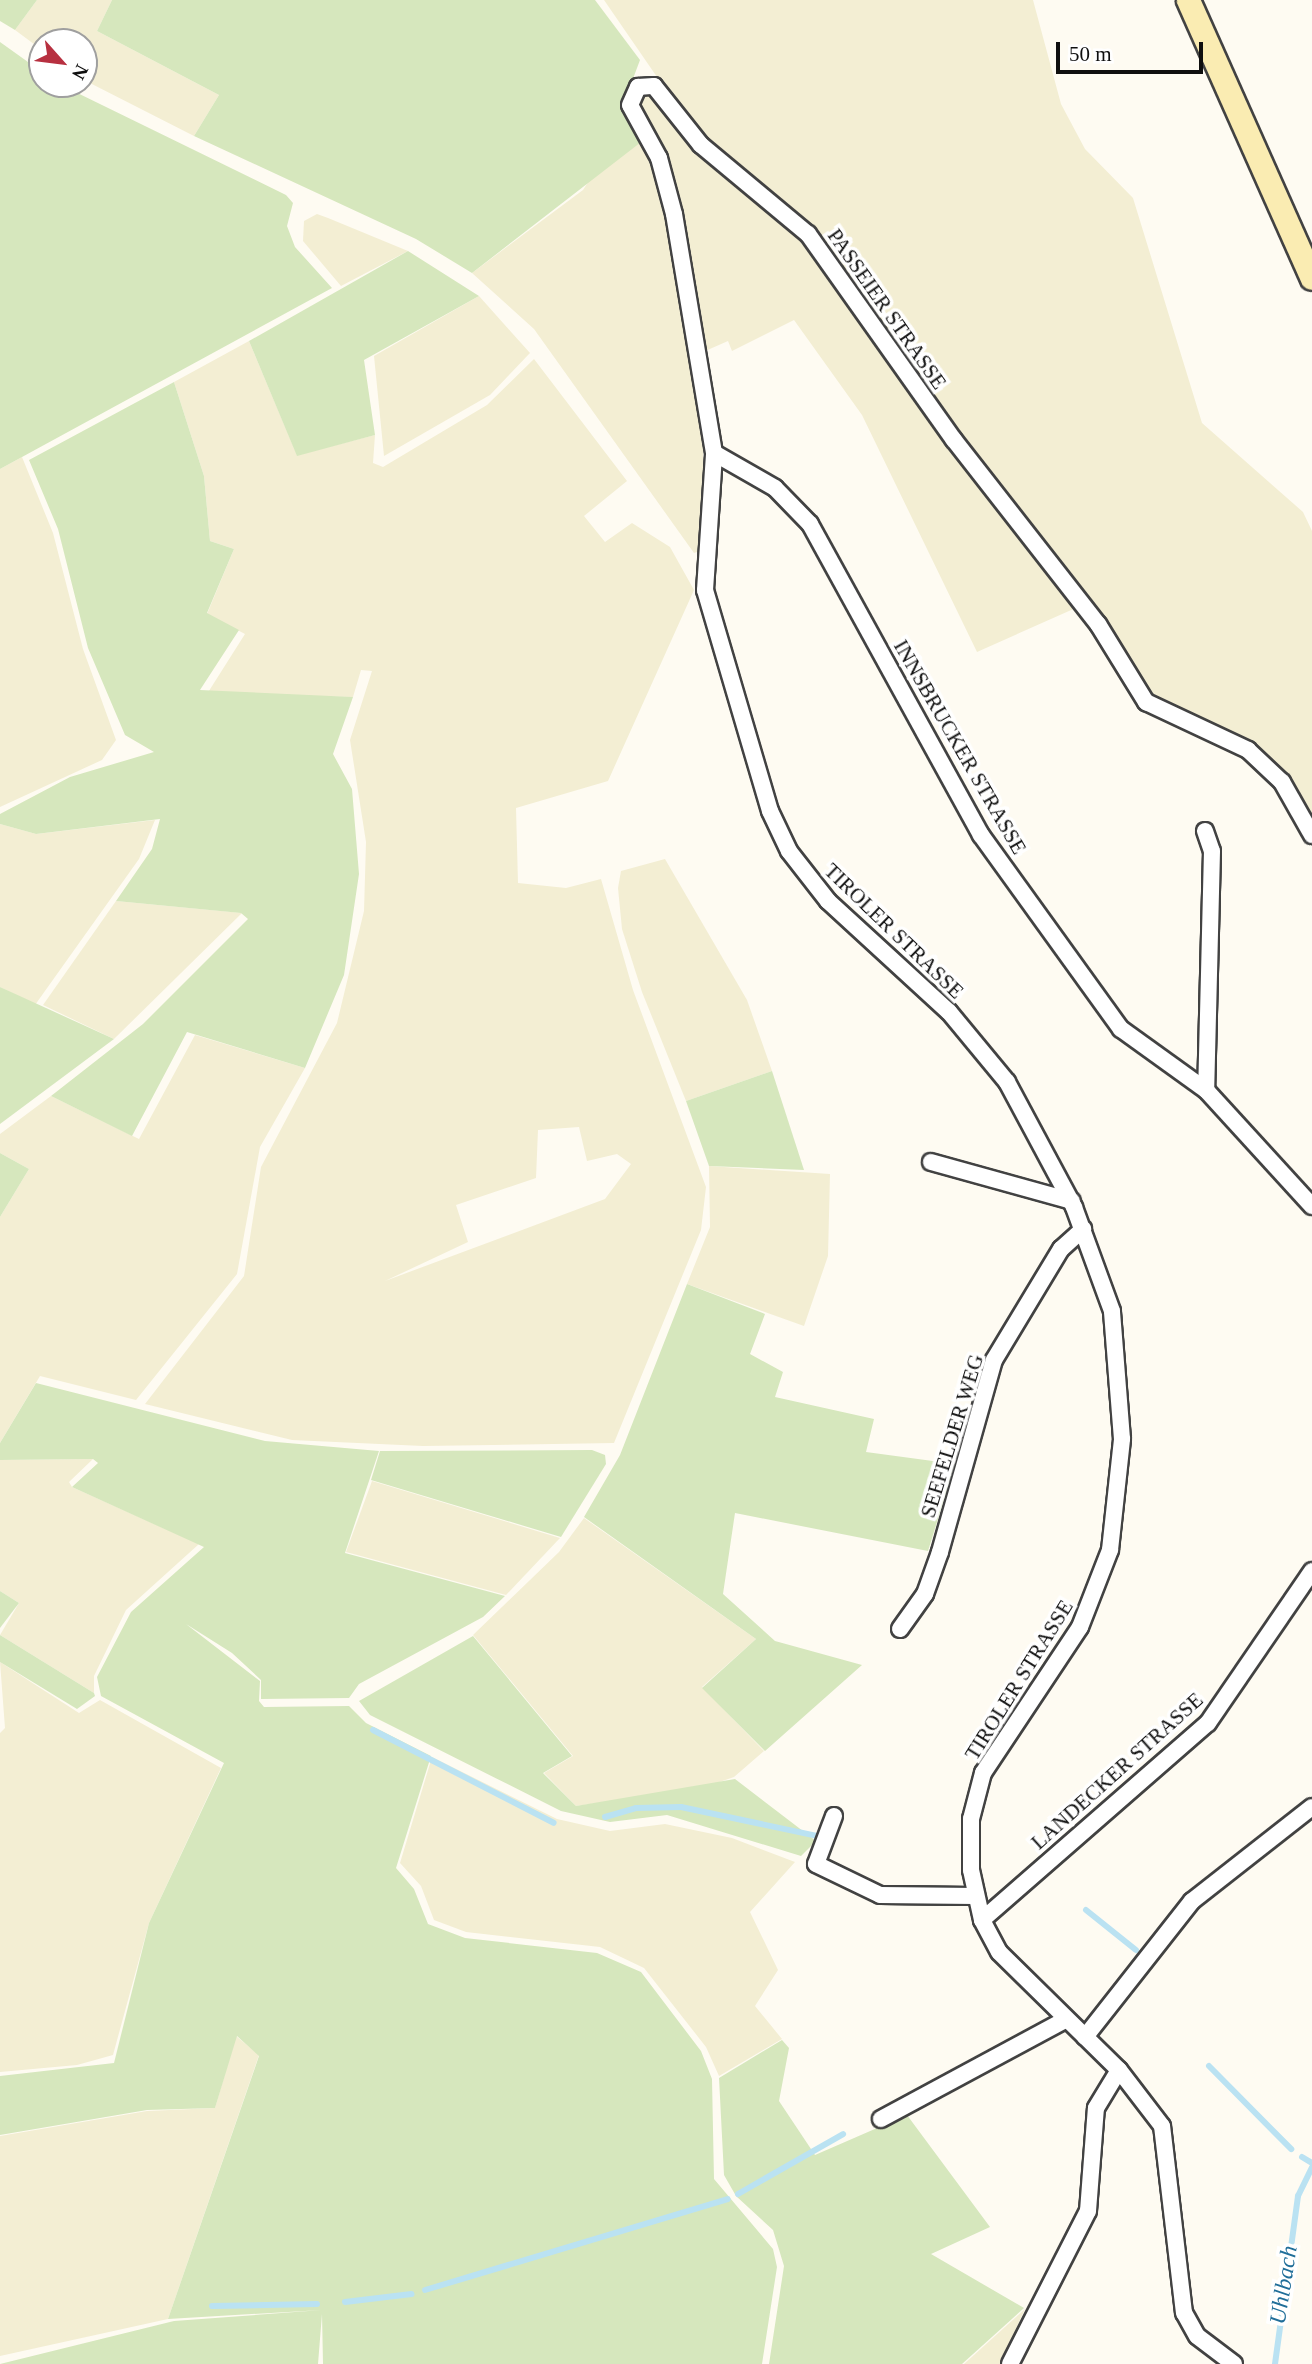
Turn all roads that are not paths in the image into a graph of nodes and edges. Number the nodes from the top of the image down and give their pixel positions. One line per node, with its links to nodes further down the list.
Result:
1 (1188, 0): 2 (street)
2 (1312, 278)
3 (714, 453): 4 (street, PASSEIER STRASSE); 6 (street, PASSEIER STRASSE); 7 (street, INNSBRUCKER STRASSE)
4 (705, 590): 9 (street, TIROLER STRASSE)
5 (1205, 831): 7 (street)
6 (1312, 835)
7 (1206, 1090): 10 (street, INNSBRUCKER STRASSE)
8 (931, 1162): 9 (street)
9 (1072, 1202): 11 (street, TIROLER STRASSE)
10 (1312, 1206)
11 (1083, 1229): 13 (street, SEEFELDER WEG); 16 (street, TIROLER STRASSE)
12 (1312, 1571): 17 (street, LANDECKER STRASSE)
13 (900, 1629)
14 (1312, 1807): 19 (street)
15 (834, 1816): 16 (street)
16 (975, 1896): 17 (street, TIROLER STRASSE)
17 (982, 1920): 18 (street, TIROLER STRASSE)
18 (1065, 2020): 19 (street, TIROLER STRASSE); 21 (street)
19 (1085, 2037): 20 (street, TIROLER STRASSE)
20 (1119, 2070): 22 (street); 23 (street, TIROLER STRASSE)
21 (881, 2119)
22 (1010, 2364)
23 (1234, 2364)

